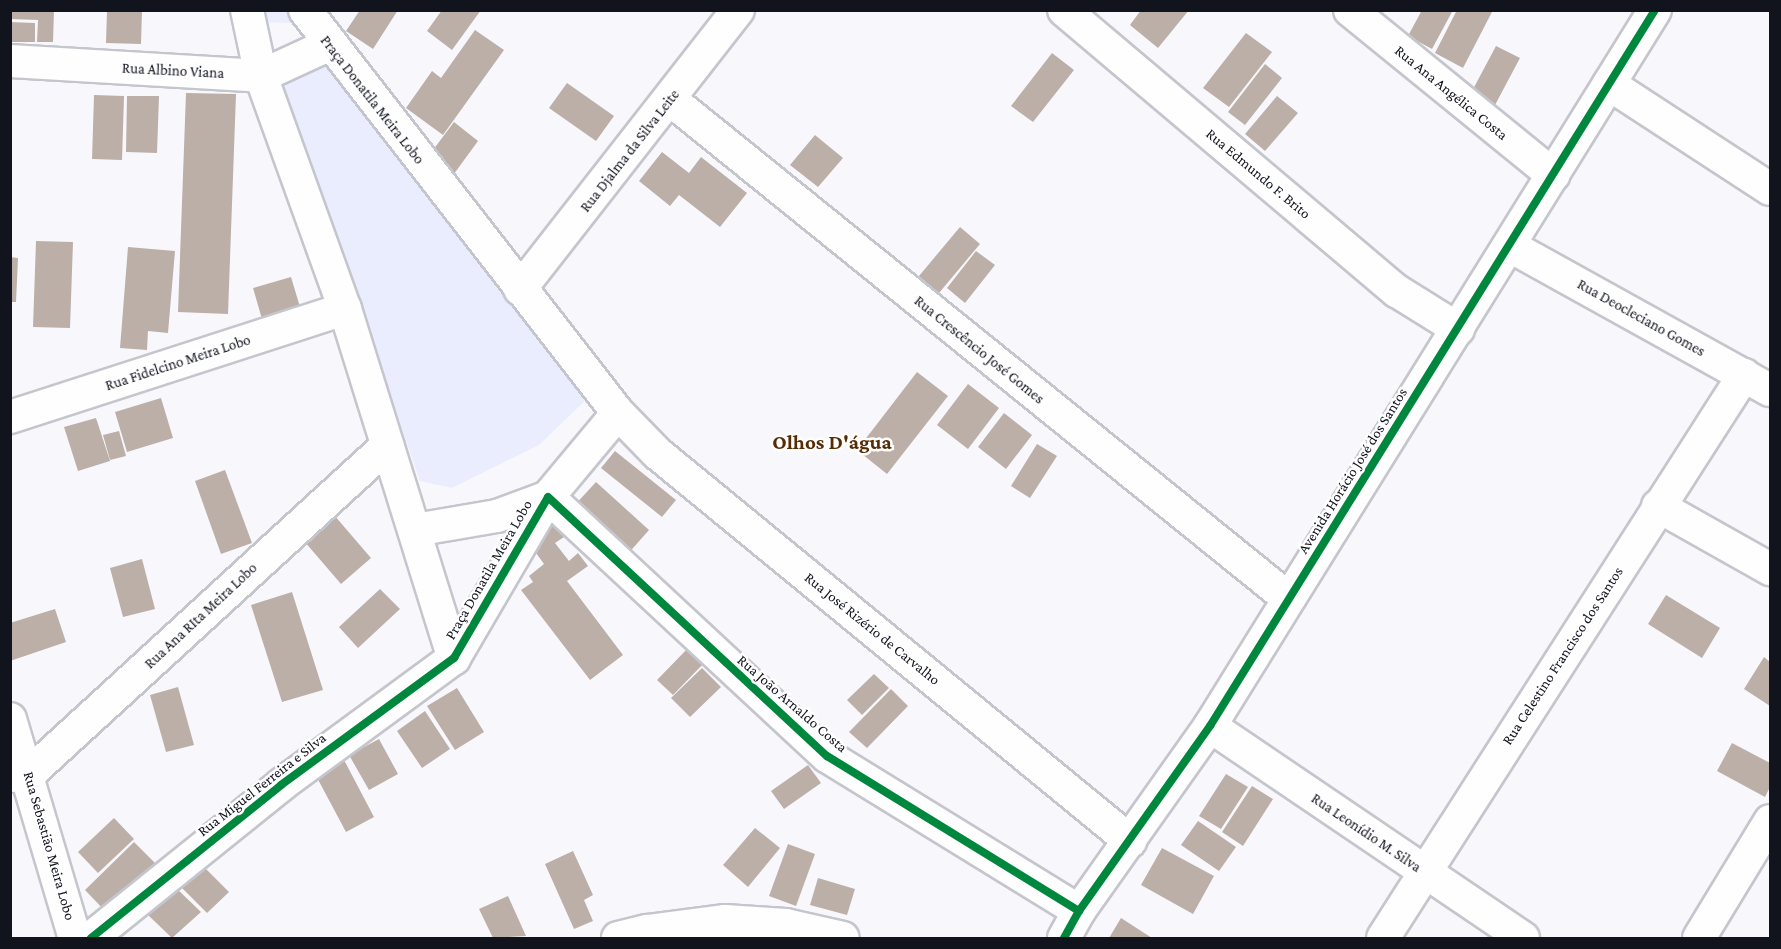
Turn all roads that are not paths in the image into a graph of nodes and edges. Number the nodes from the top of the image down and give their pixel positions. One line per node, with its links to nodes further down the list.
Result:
1 (247, 10): 9 (street, Praça Donatila Meira Lobo)
2 (305, 10): 7 (street, Praça Donatila Meira Lobo)
3 (738, 10): 11 (street, Rua Djalma da Silva Leite)
4 (1064, 10): 17 (street, Rua Edmundo F. Brito)
5 (1655, 10): 10 (street, Avenida Horácio José dos Santos)
6 (1353, 12): 12 (street, Rua Ana Angélica Costa)
7 (328, 45): 9 (street, Rua Albino Viana); 15 (street, Praça Donatila Meira Lobo)
8 (10, 61): 9 (street, Rua Albino Viana)
9 (261, 76): 16 (street, Praça Donatila Meira Lobo)
10 (1609, 84): 12 (street, Avenida Horácio José dos Santos); 13 (street)
11 (671, 99): 15 (street, Rua Djalma da Silva Leite); 26 (street, Rua Crescêncio José Gomes)
12 (1553, 175): 14 (street, Avenida Horácio José dos Santos)
13 (1770, 189)
14 (1510, 246): 17 (street, Avenida Horácio José dos Santos); 18 (street, Rua Deocleciano Gomes)
15 (520, 289): 19 (street, Praça Donatila Meira Lobo)
16 (345, 309): 20 (street, Rua Fidelcino Meira Lobo); 21 (street, Praça Donatila Meira Lobo)
17 (1458, 329): 26 (street, Avenida Horácio José dos Santos)
18 (1757, 382): 23 (street, Rua Celestino Francisco dos Santos)
19 (618, 413): 22 (street, Praça Donatila Meira Lobo); 32 (street, Rua José Rizério de Carvalho)
20 (10, 417)
21 (387, 446): 24 (street, Praça Donatila Meira Lobo); 30 (street, Rua Ana RIta Meira Lobo)
22 (548, 497): 24 (street, Praça Donatila Meira Lobo); 27 (street, Praça Donatila Meira Lobo); 34 (street, Rua João Arnaldo Costa)
23 (1658, 506): 25 (street); 33 (street, Rua Celestino Francisco dos Santos)
24 (416, 530): 27 (street, Praça Donatila Meira Lobo)
25 (1770, 569)
26 (1289, 598): 29 (street, Avenida Horácio José dos Santos)
27 (454, 657): 36 (street, Rua Miguel Ferreira e Silva)
28 (10, 719): 30 (street, Rua Sebastião Meira Lobo)
29 (1210, 726): 32 (street, Avenida Horácio José dos Santos); 33 (street, Rua Leonídio M. Silva)
30 (20, 775): 35 (street, Rua Sebastião Meira Lobo)
31 (1770, 821): 42 (street)
32 (1130, 841): 34 (street, Avenida Horácio José dos Santos)
33 (1424, 873): 40 (street, Rua Celestino Francisco dos Santos); 41 (street, Rua Leonídio M. Silva)
34 (1079, 912): 39 (street, Avenida Horácio José dos Santos)
35 (75, 939)
36 (91, 939)
37 (618, 939): 38 (street)
38 (843, 939)
39 (1064, 939)
40 (1383, 939)
41 (1523, 939)
42 (1699, 939)

